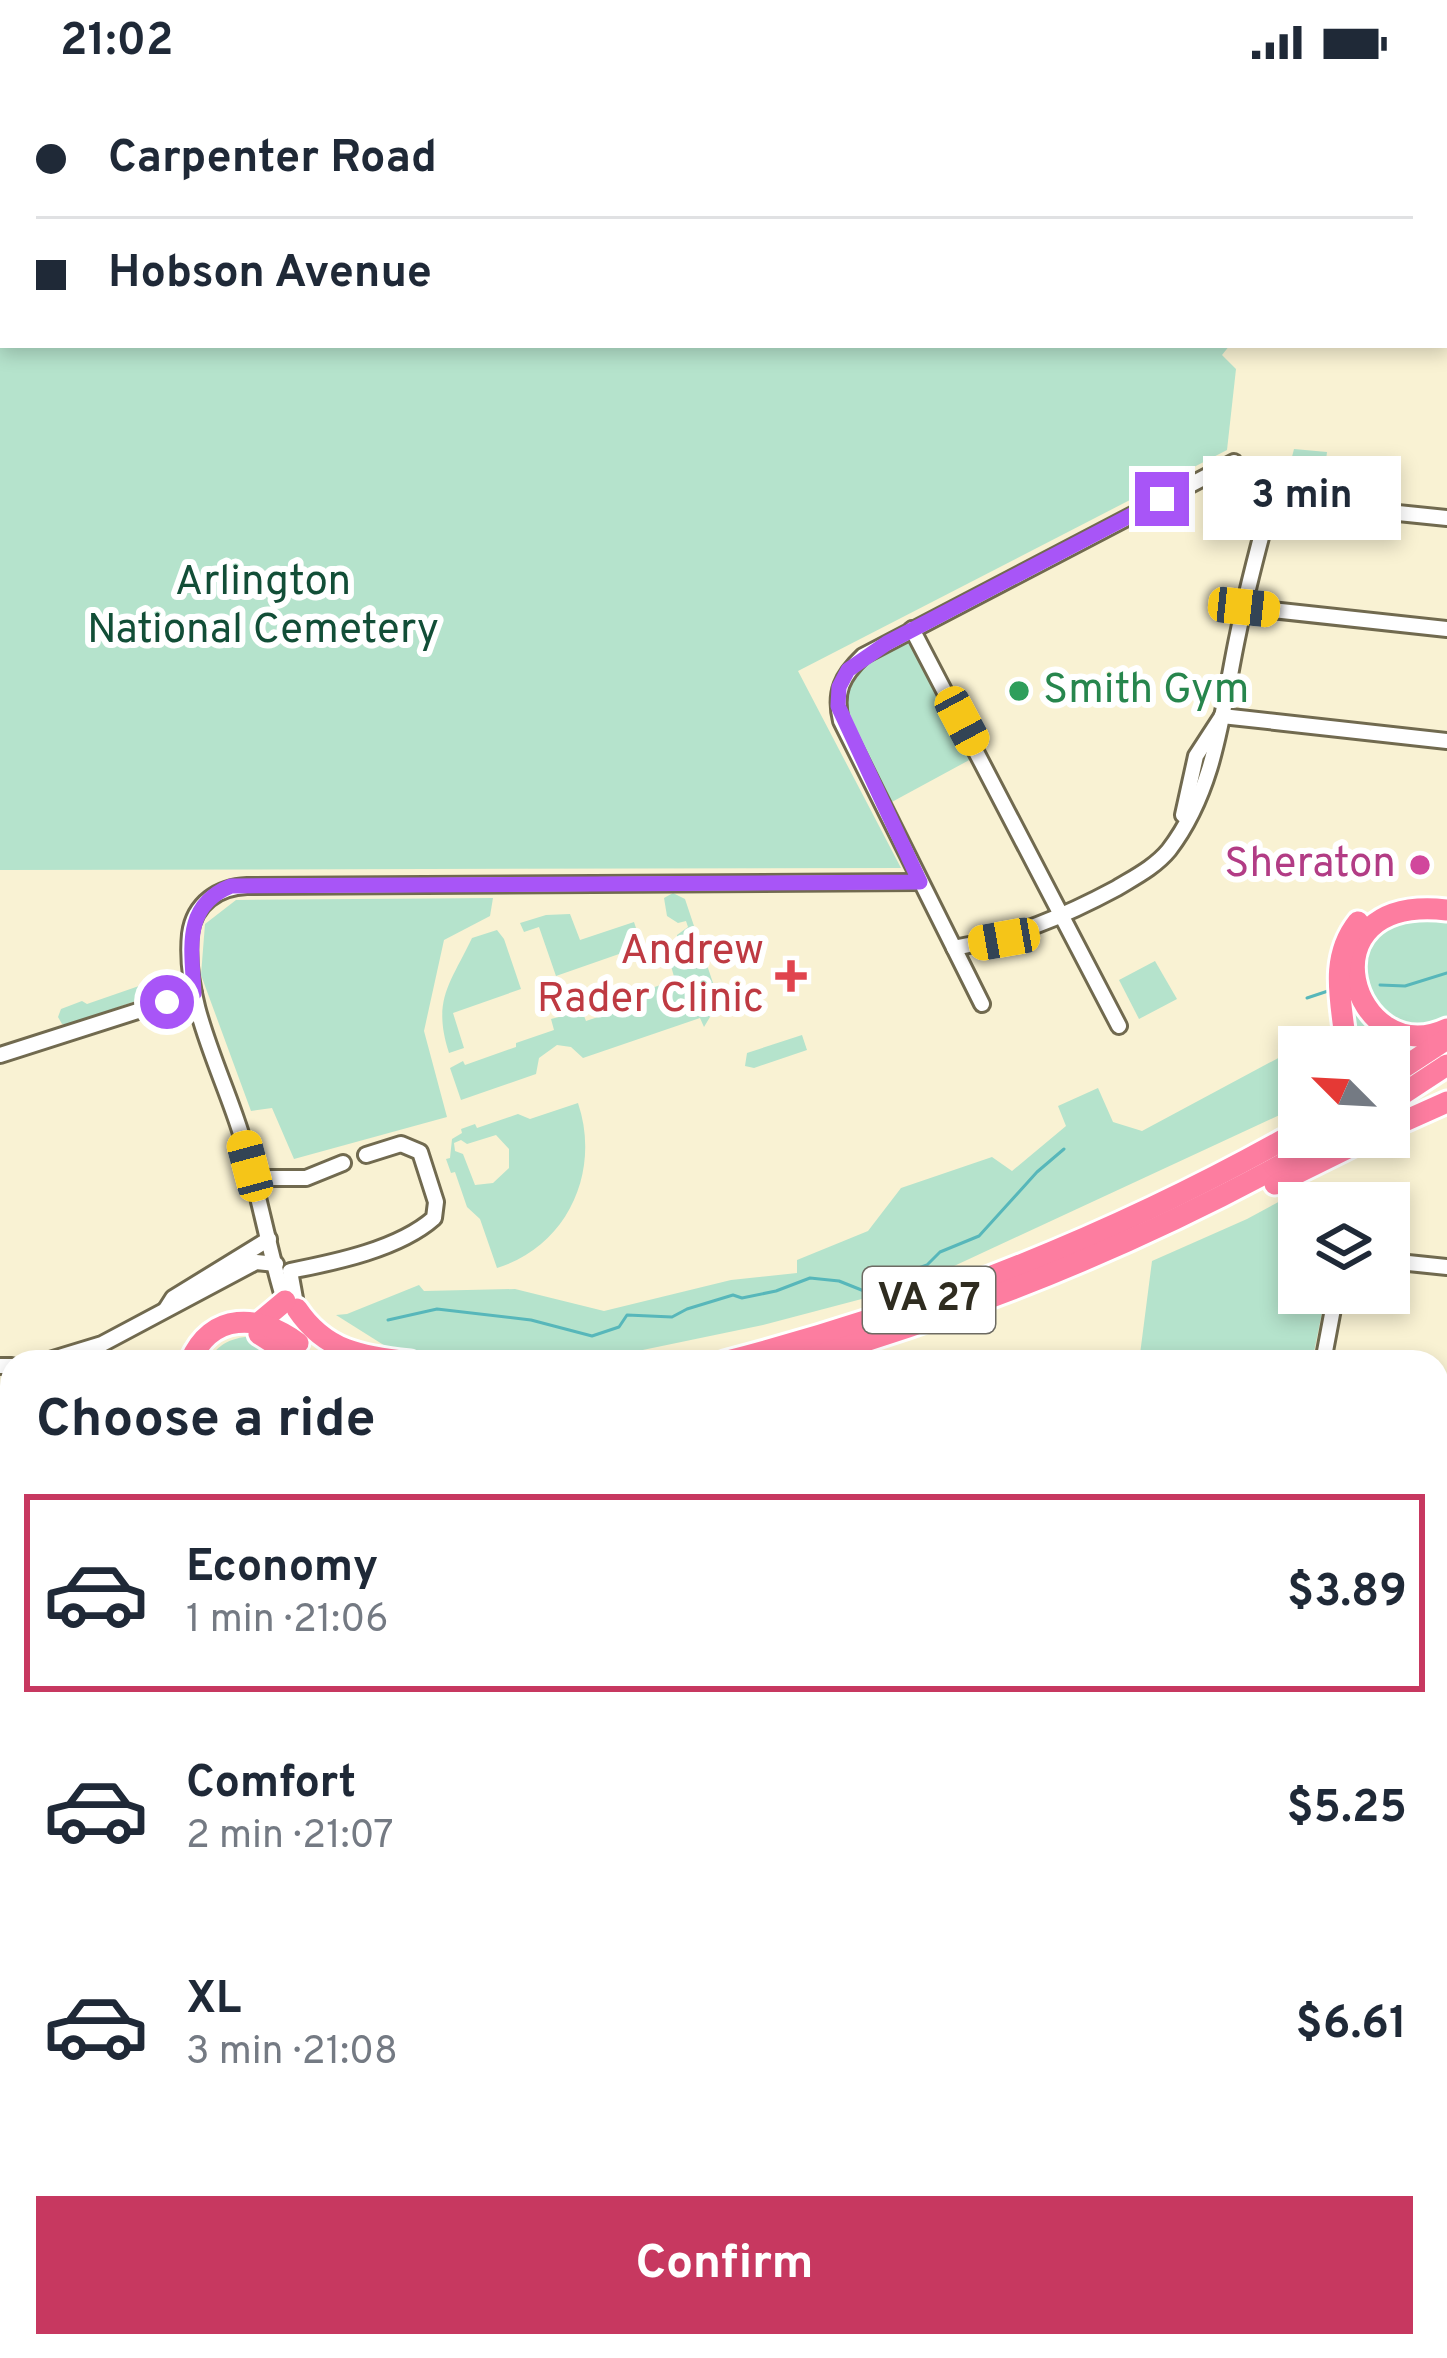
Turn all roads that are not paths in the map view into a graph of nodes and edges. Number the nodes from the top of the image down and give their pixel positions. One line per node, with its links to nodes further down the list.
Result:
1 (1234, 462): 4 (street)
2 (1447, 518): 3 (street)
3 (1244, 607): 5 (street); 6 (street)
4 (912, 629): 8 (street); 11 (street)
5 (1447, 629)
6 (1222, 716): 7 (street); 11 (street)
7 (1447, 741)
8 (920, 882): 12 (street); 13 (street)
9 (1447, 897): 16 (highway)
10 (1447, 910): 17 (highway)
11 (1062, 918): 12 (street); 15 (street)
12 (954, 948): 14 (street)
13 (194, 993): 19 (street); 30 (street)
14 (982, 1004)
15 (1119, 1026)
16 (1344, 1026)
17 (1447, 1029)
18 (1447, 1040): 20 (highway)
19 (0, 1055)
20 (1410, 1064)
21 (1447, 1065): 22 (highway)
22 (1410, 1089)
23 (1447, 1102): 24 (highway)
24 (1410, 1118)
25 (1278, 1139): 46 (highway, VA 27)
26 (366, 1155): 35 (street)
27 (1291, 1158): 32 (highway, VA 27)
28 (1326, 1158): 32 (highway)
29 (343, 1162): 30 (street)
30 (250, 1166): 31 (street)
31 (269, 1239): 35 (street); 36 (street)
32 (1080, 1262): 47 (highway, VA 27)
33 (1410, 1264): 34 (street)
34 (1447, 1267)
35 (287, 1287): 36 (street); 38 (highway); 44 (street); 45 (highway)
36 (166, 1309): 39 (street)
37 (1332, 1314): 48 (street)
38 (260, 1322): 40 (highway); 43 (highway)
39 (82, 1350)
40 (195, 1350)
41 (209, 1350): 42 (highway)
42 (287, 1350)
43 (290, 1350)
44 (295, 1350)
45 (347, 1350)
46 (763, 1350)
47 (835, 1350)
48 (1325, 1350)

